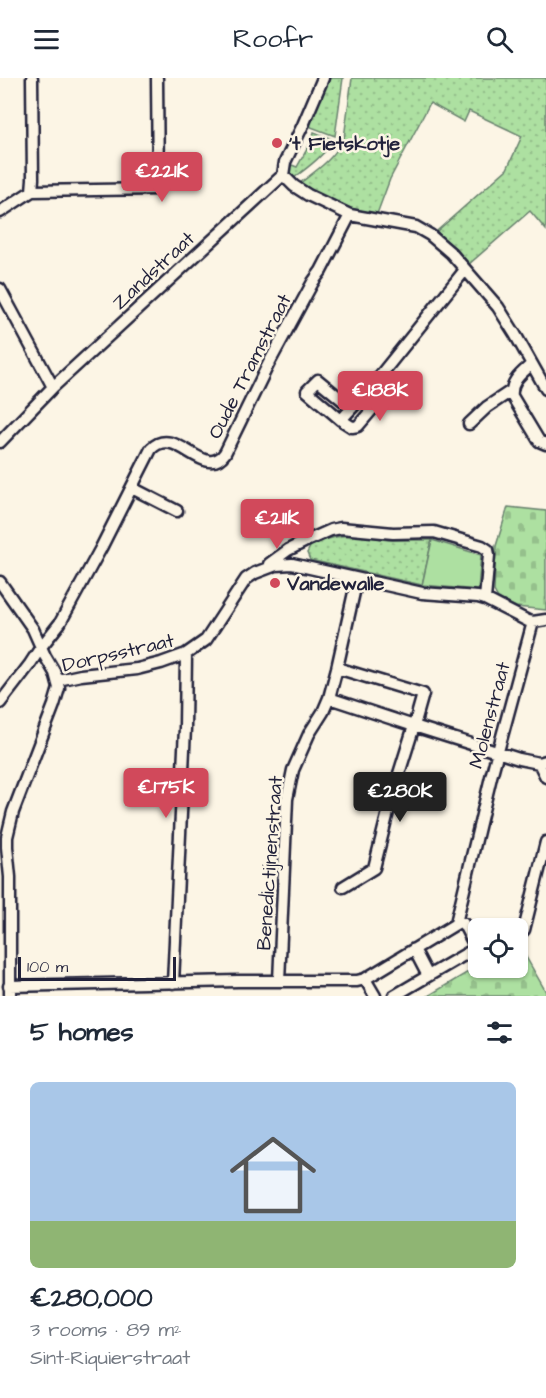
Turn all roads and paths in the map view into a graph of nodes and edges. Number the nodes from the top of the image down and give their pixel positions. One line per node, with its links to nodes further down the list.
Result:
1 (33, 78): 5 (street)
2 (157, 78): 5 (street)
3 (323, 78): 4 (street, Zandstraat)
4 (283, 175): 7 (street); 11 (street, Zandstraat)
5 (32, 191): 6 (street)
6 (0, 212)
7 (350, 215): 8 (street); 20 (street, Oude Tramstraat)
8 (465, 270): 10 (street); 12 (street)
9 (0, 289): 11 (street)
10 (531, 364): 13 (street); 14 (street)
11 (53, 387): 18 (street, Zandstraat)
12 (371, 387): 15 (street); 16 (street)
13 (546, 389)
14 (511, 391): 17 (street); 19 (street)
15 (352, 408): 16 (street); 16 (street)
16 (341, 420)
17 (470, 424)
18 (0, 442)
19 (546, 444)
20 (132, 488): 21 (street); 28 (street, Oude Tramstraat)
21 (177, 511)
22 (262, 570): 23 (street, Dorpsstraat); 25 (street); 29 (street, Dorpsstraat)
23 (357, 579): 25 (street, Dorpsstraat); 30 (street, Benedictijnenstraat)
24 (0, 582): 28 (street)
25 (485, 599): 27 (street, Dorpsstraat)
26 (546, 620): 27 (street)
27 (533, 622): 35 (street, Molenstraat)
28 (41, 646): 31 (street); 33 (street, Oude Tramstraat)
29 (186, 654): 31 (street, Dorpsstraat); 47 (street)
30 (337, 668): 32 (street, Benedictijnenstraat); 34 (street)
31 (57, 680): 39 (street, Dorpsstraat)
32 (329, 698): 34 (street); 46 (street, Benedictijnenstraat)
33 (0, 703)
34 (414, 726): 35 (street); 40 (street)
35 (498, 752): 36 (street); 42 (street, Molenstraat)
36 (542, 762): 37 (street)
37 (546, 777)
38 (546, 842): 41 (street)
39 (4, 862): 48 (street, Dorpsstraat)
40 (343, 887)
41 (527, 918)
42 (456, 922): 43 (street); 44 (street)
43 (414, 950): 44 (street); 45 (street)
44 (428, 976): 50 (street)
45 (365, 979): 46 (street); 49 (street)
46 (279, 981): 47 (street)
47 (173, 983): 48 (street)
48 (9, 991)
49 (375, 996)
50 (394, 996)

